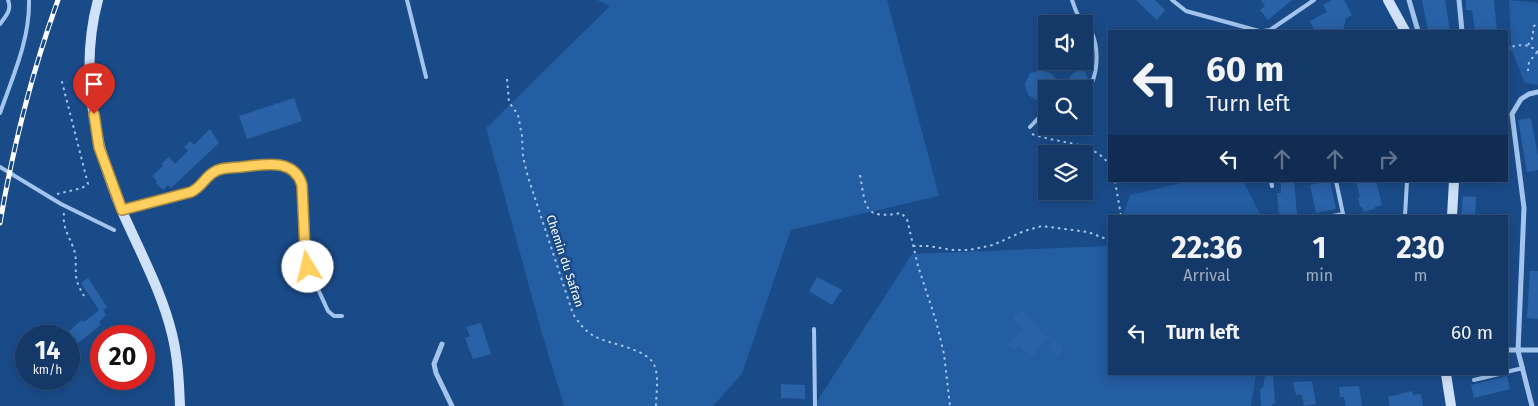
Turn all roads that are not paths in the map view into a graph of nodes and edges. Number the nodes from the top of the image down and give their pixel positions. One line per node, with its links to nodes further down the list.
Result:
1 (8, 0): 11 (lane)
2 (29, 0): 20 (lane)
3 (98, 0): 27 (main road)
4 (407, 0): 17 (lane)
5 (1072, 0): 18 (lane)
6 (1172, 0): 12 (lane)
7 (1314, 0): 13 (lane)
8 (1388, 0): 14 (main road)
9 (1409, 0): 15 (street)
10 (1459, 0): 16 (street)
11 (0, 24)
12 (1255, 30)
13 (1270, 30)
14 (1404, 30)
15 (1418, 30)
16 (1462, 30)
17 (426, 77)
18 (1093, 82)
19 (1538, 92): 36 (street)
20 (0, 113)
21 (1038, 118): 22 (lane)
22 (1030, 127)
23 (0, 167): 31 (lane)
24 (1336, 182): 28 (lane)
25 (1407, 182): 29 (lane)
26 (1454, 182): 30 (main road)
27 (122, 210): 32 (lane); 43 (main road)
28 (1343, 215)
29 (1405, 215)
30 (1452, 215)
31 (114, 230)
32 (342, 316)
33 (814, 329): 45 (lane)
34 (442, 344): 44 (street)
35 (1508, 350): 36 (street)
36 (1518, 350): 37 (street); 38 (street)
37 (1538, 350)
38 (1523, 368): 39 (lane); 47 (street)
39 (1508, 372)
40 (1446, 375): 46 (main road)
41 (1495, 375): 42 (lane)
42 (1474, 380)
43 (180, 406)
44 (452, 406)
45 (815, 406)
46 (1451, 406)
47 (1532, 406)

